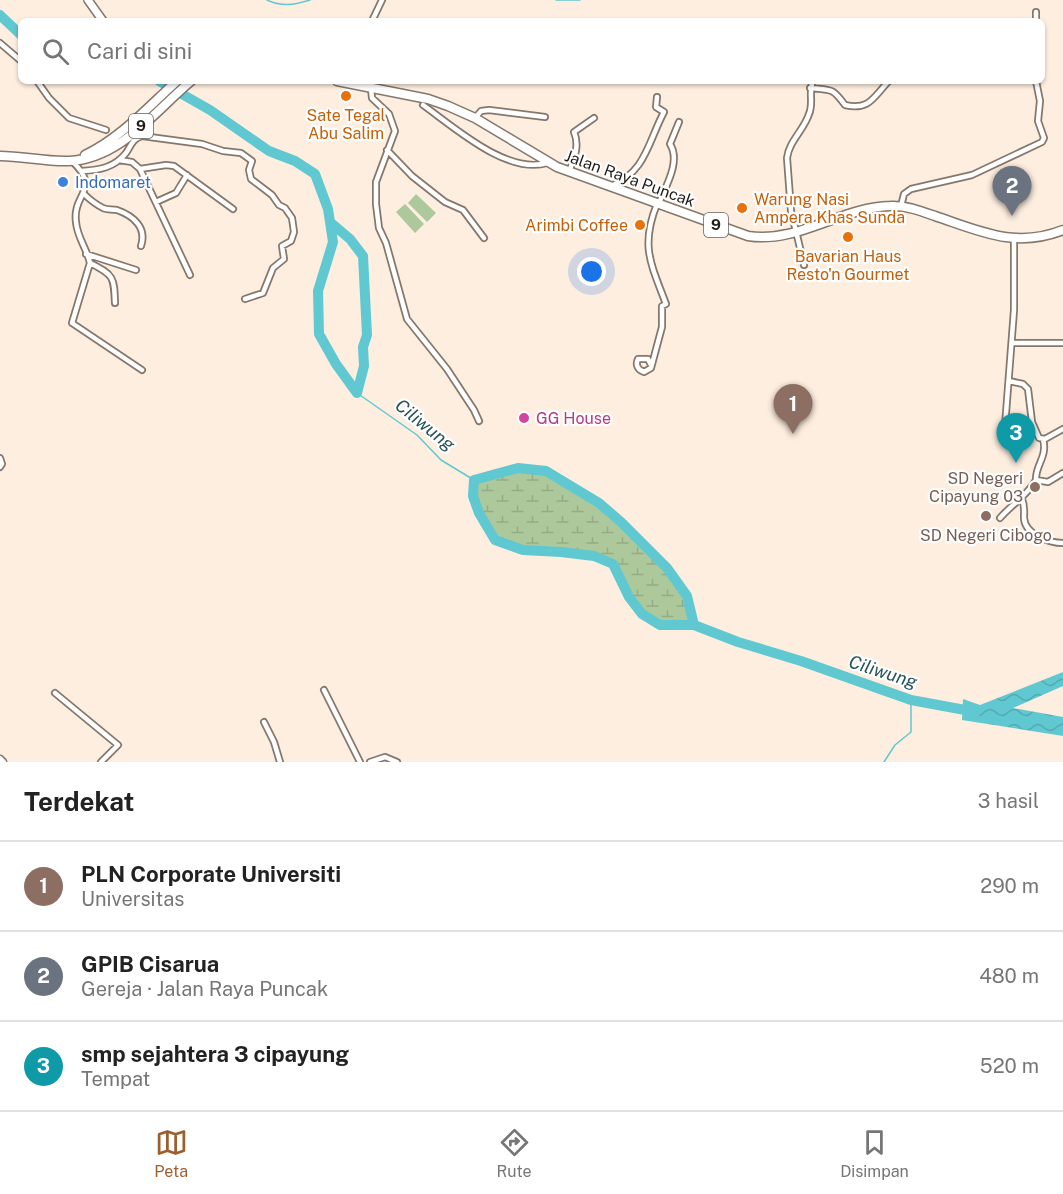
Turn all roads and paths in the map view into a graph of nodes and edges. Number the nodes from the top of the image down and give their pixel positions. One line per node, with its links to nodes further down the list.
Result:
1 (88, 0): 4 (main road)
2 (382, 0): 5 (street)
3 (1036, 12): 6 (street)
4 (101, 18)
5 (373, 18)
6 (1036, 18)
7 (0, 43): 8 (street)
8 (18, 58)
9 (39, 84): 24 (street)
10 (174, 84): 27 (highway, 9)
11 (188, 84): 27 (highway, 9)
12 (357, 84): 17 (highway, Jalan Raya Puncak / 9)
13 (812, 84): 16 (street)
14 (887, 84): 16 (street)
15 (1037, 84): 38 (street)
16 (810, 88): 41 (street)
17 (371, 89): 21 (highway, Jalan Raya Puncak / 9); 25 (street)
18 (657, 97): 34 (street)
19 (423, 105): 29 (street)
20 (545, 117): 21 (street)
21 (475, 118): 29 (highway, Jalan Raya Puncak / 9)
22 (594, 118): 32 (street)
23 (679, 122): 37 (street)
24 (106, 130)
25 (387, 150): 42 (street); 57 (street)
26 (0, 156): 27 (highway, 9)
27 (78, 159): 31 (street)
28 (119, 160): 30 (street); 31 (street); 50 (street)
29 (547, 163): 32 (highway, Jalan Raya Puncak / 9)
30 (140, 169): 33 (street); 36 (street)
31 (82, 171): 35 (street)
32 (568, 172): 34 (highway, Jalan Raya Puncak / 9)
33 (187, 175): 36 (street); 39 (street)
34 (608, 187): 37 (highway, Jalan Raya Puncak / 9)
35 (84, 193): 44 (street); 45 (street)
36 (156, 202): 49 (street)
37 (658, 204): 41 (highway, Jalan Raya Puncak / 9); 54 (street)
38 (901, 206): 41 (highway, Jalan Raya Puncak / 9); 43 (highway, Jalan Raya Puncak / 9)
39 (234, 209)
40 (1063, 230): 43 (highway, Jalan Raya Puncak / 9)
41 (796, 231): 47 (street)
42 (484, 238)
43 (1014, 239): 52 (street)
44 (141, 246)
45 (86, 254): 46 (street); 48 (street)
46 (90, 263): 51 (street); 55 (street)
47 (804, 265)
48 (136, 270)
49 (190, 275)
50 (245, 299)
51 (115, 303)
52 (1012, 343): 53 (street); 56 (street)
53 (1063, 343)
54 (651, 365)
55 (142, 370)
56 (1008, 381): 58 (street); 60 (street)
57 (479, 421)
58 (1005, 426)
59 (1063, 429): 60 (street)
60 (1043, 439): 64 (street)
61 (0, 458): 62 (street)
62 (0, 467)
63 (1063, 473): 64 (street)
64 (1036, 480): 65 (street)
65 (1022, 499): 66 (street); 67 (street)
66 (1000, 518)
67 (1063, 543)
68 (324, 690): 73 (street)
69 (55, 693): 71 (street)
70 (264, 722): 72 (street)
71 (101, 762)
72 (280, 762)
73 (360, 762)
74 (370, 762): 75 (street)
75 (397, 762)

